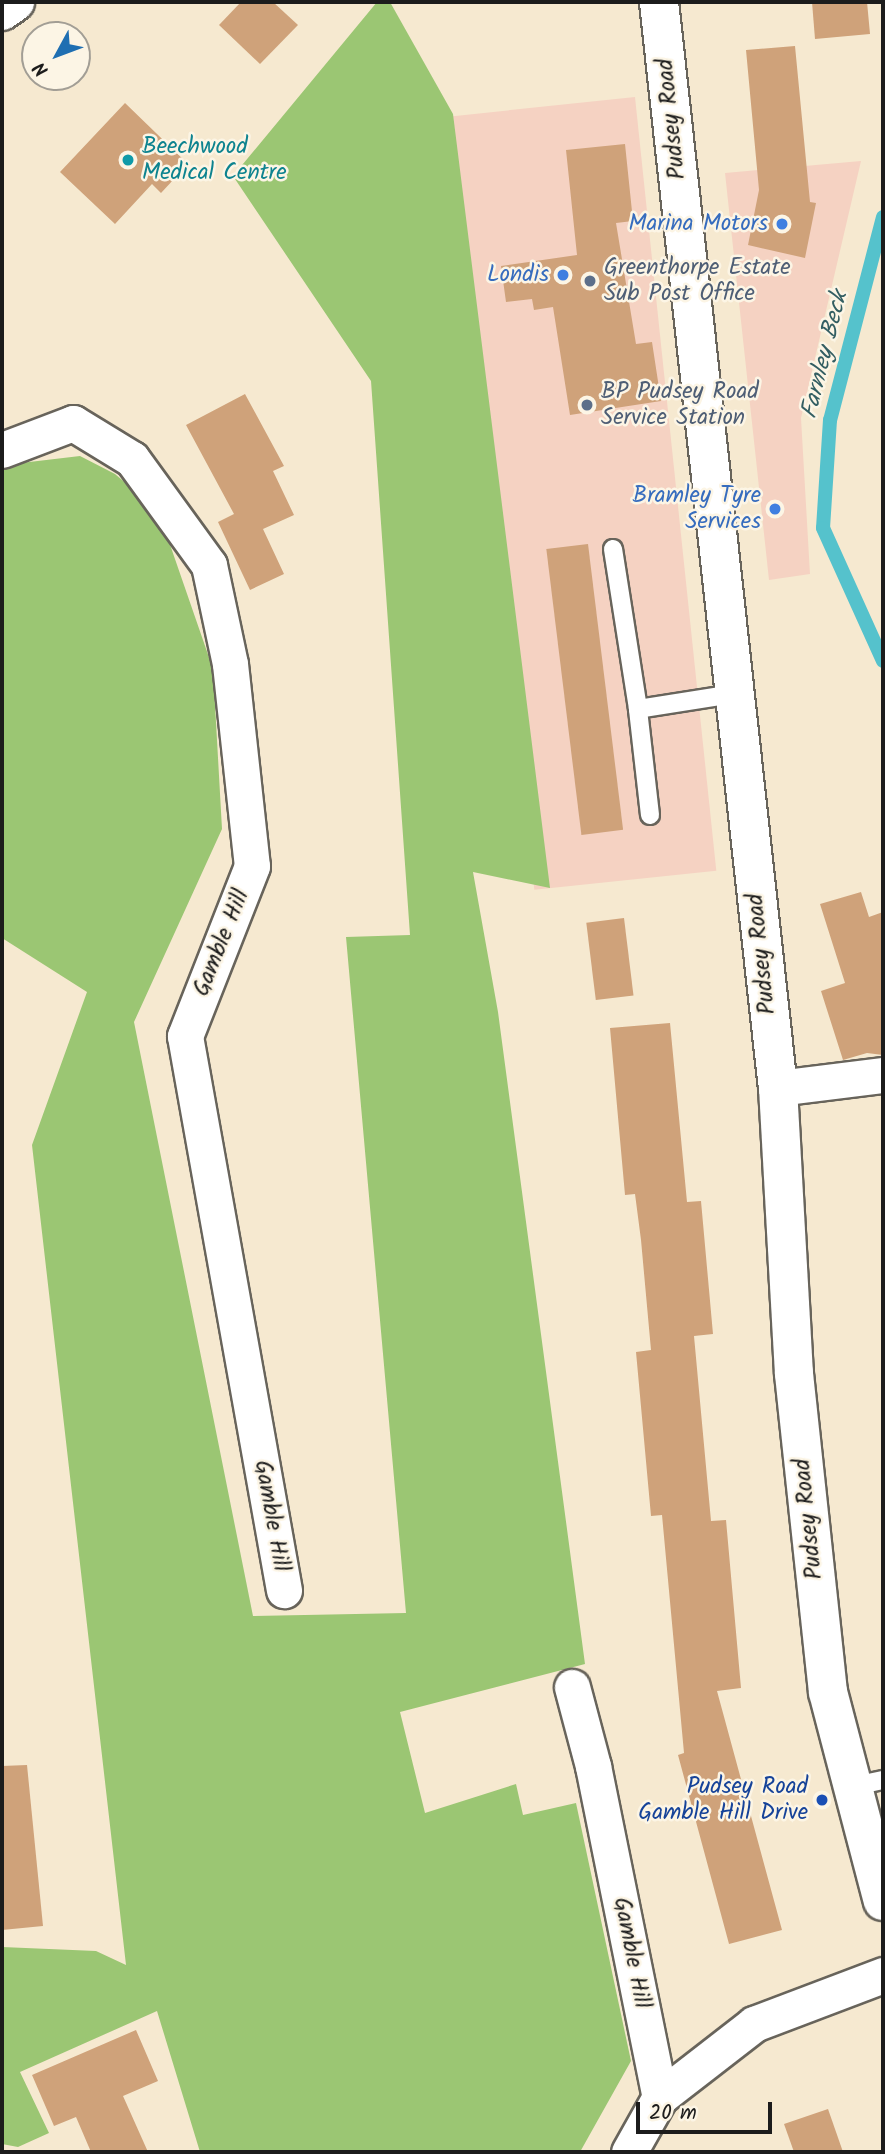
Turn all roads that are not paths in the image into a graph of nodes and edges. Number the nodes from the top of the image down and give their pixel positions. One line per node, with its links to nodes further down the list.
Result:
1 (15, 2): 3 (main road)
2 (659, 2): 6 (main road, Pudsey Road)
3 (2, 11)
4 (2, 450): 11 (street, Gamble Hill)
5 (613, 548): 7 (lane)
6 (733, 694): 7 (lane); 10 (main road, Pudsey Road)
7 (638, 709): 8 (lane)
8 (650, 815)
9 (883, 1075): 10 (street)
10 (778, 1088): 13 (main road, Pudsey Road)
11 (284, 1590)
12 (572, 1687): 16 (street, Gamble Hill)
13 (867, 1783): 14 (main road, Pudsey Road)
14 (883, 1901)
15 (883, 1975): 16 (street)
16 (660, 2097): 17 (street)
17 (629, 2152)

